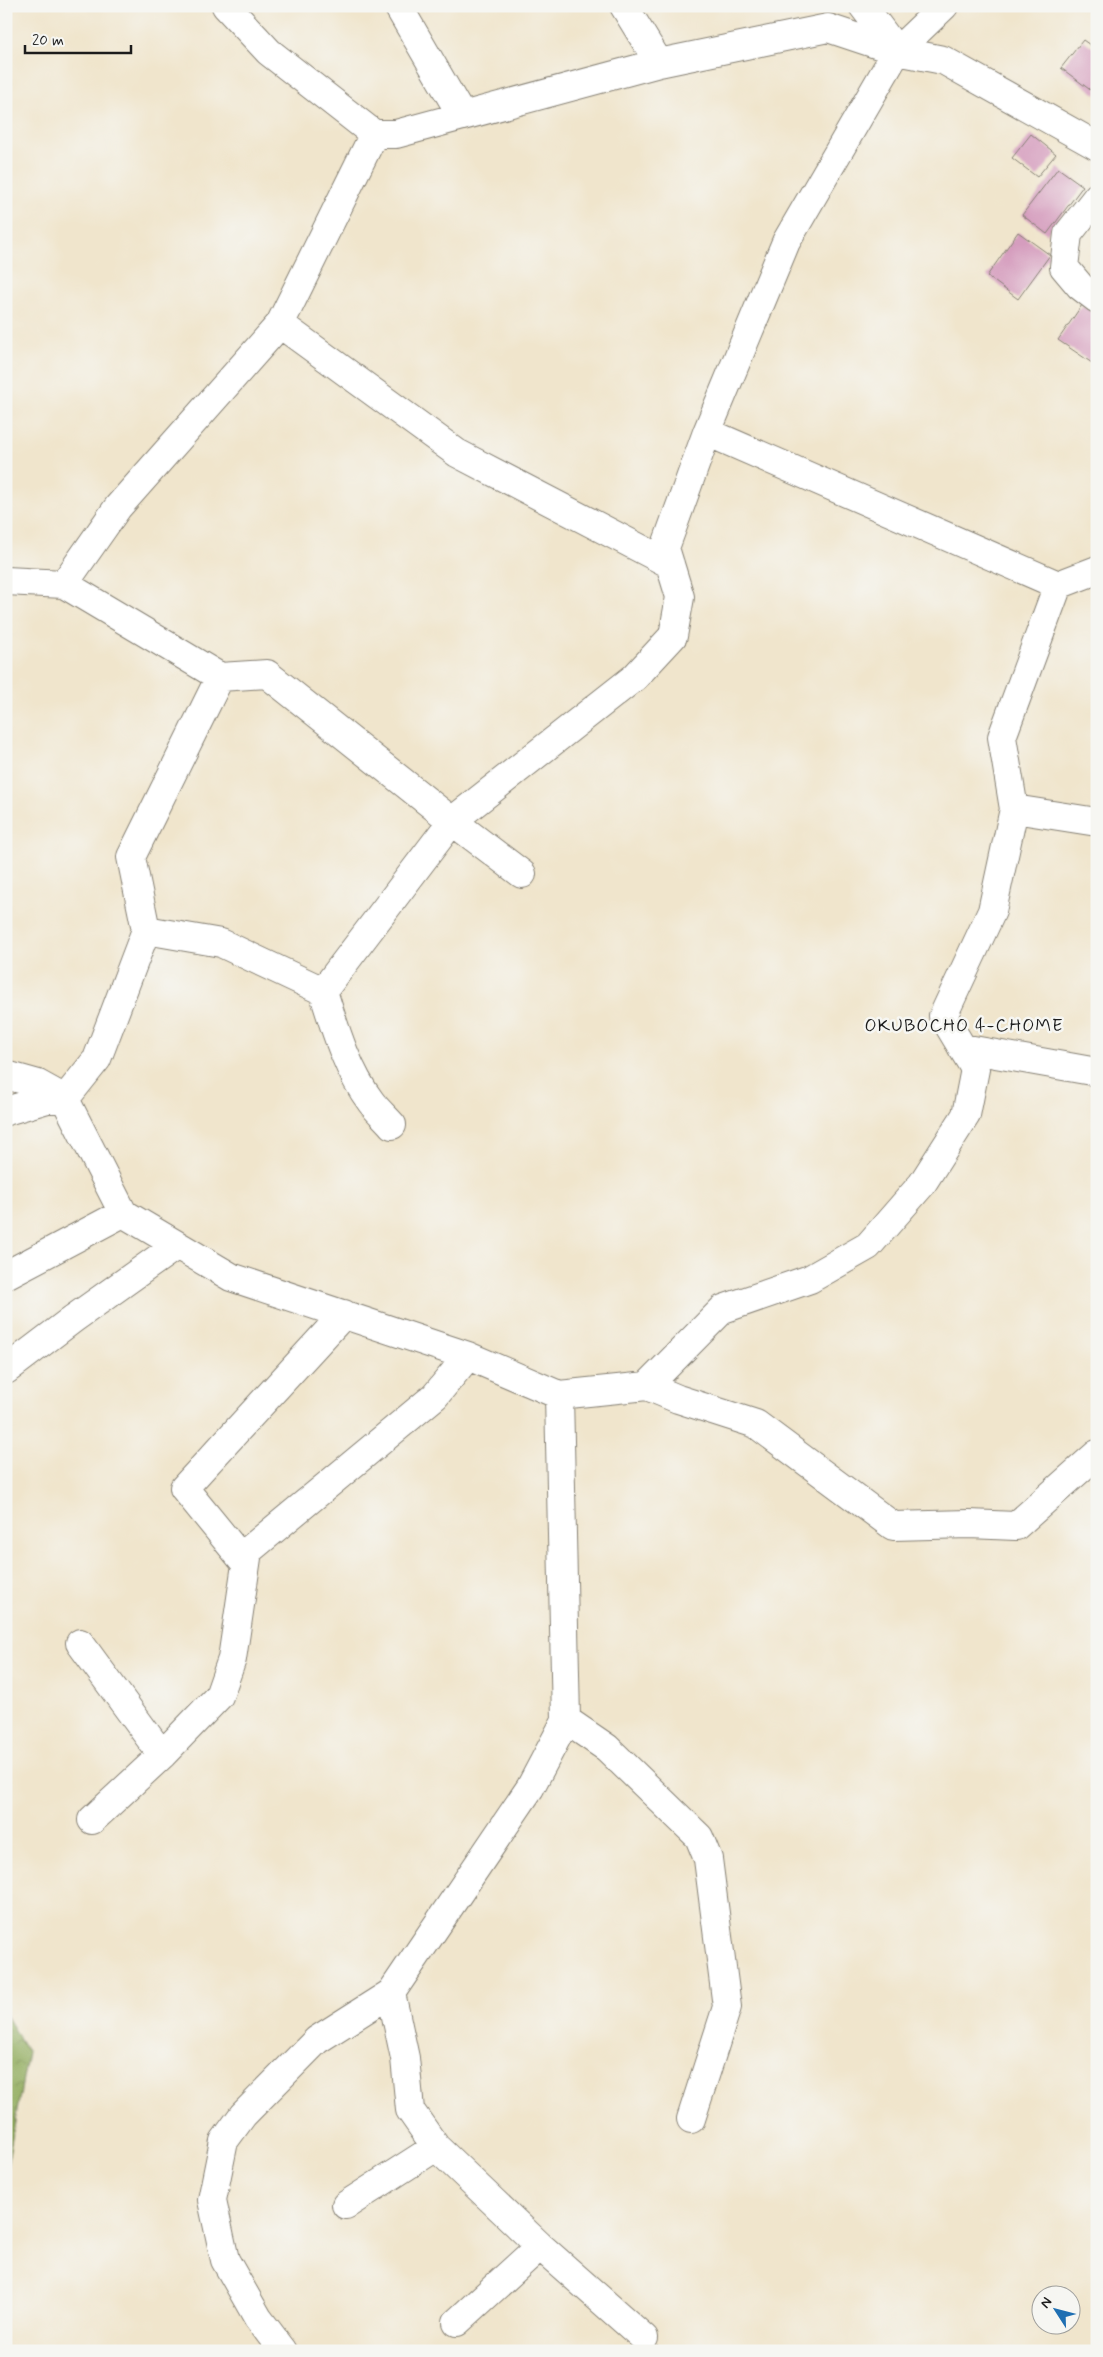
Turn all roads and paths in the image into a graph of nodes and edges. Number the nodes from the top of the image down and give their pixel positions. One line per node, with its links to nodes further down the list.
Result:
1 (226, 6): 9 (street)
2 (398, 6): 8 (street)
3 (624, 6): 7 (street)
4 (863, 6): 6 (street)
5 (944, 6): 6 (street)
6 (897, 51): 7 (street); 10 (street); 14 (street)
7 (659, 63): 8 (street)
8 (462, 116): 9 (street)
9 (374, 134): 13 (street)
10 (1097, 146)
11 (1097, 197): 12 (street)
12 (1097, 299)
13 (280, 324): 15 (street); 18 (street)
14 (707, 432): 15 (street); 19 (street)
15 (670, 564): 22 (street)
16 (1097, 570): 19 (street)
17 (6, 580): 18 (street)
18 (64, 584): 20 (street)
19 (1058, 585): 21 (street)
20 (220, 677): 22 (street); 25 (street)
21 (1014, 810): 23 (street); 27 (street)
22 (452, 821): 24 (street); 26 (street)
23 (1097, 822)
24 (522, 874)
25 (146, 930): 26 (street); 30 (street)
26 (323, 991): 32 (street)
27 (962, 1048): 28 (street); 39 (street)
28 (1097, 1072)
29 (6, 1075): 30 (street)
30 (65, 1100): 31 (street); 33 (street)
31 (6, 1111)
32 (392, 1125)
33 (123, 1213): 34 (street); 35 (street)
34 (177, 1245): 36 (street); 38 (street)
35 (6, 1275)
36 (344, 1314): 37 (street); 42 (street)
37 (468, 1356): 40 (street); 42 (street)
38 (6, 1370)
39 (647, 1386): 40 (street); 41 (street)
40 (559, 1395): 44 (street)
41 (1097, 1454)
42 (246, 1564): 45 (street)
43 (80, 1643): 45 (street)
44 (566, 1720): 47 (street); 48 (street)
45 (162, 1755): 46 (street)
46 (92, 1820)
47 (391, 1993): 49 (street); 54 (street)
48 (691, 2119)
49 (436, 2147): 50 (street); 51 (street)
50 (346, 2205)
51 (540, 2246): 52 (street); 53 (street)
52 (457, 2322)
53 (644, 2338)
54 (283, 2351)

